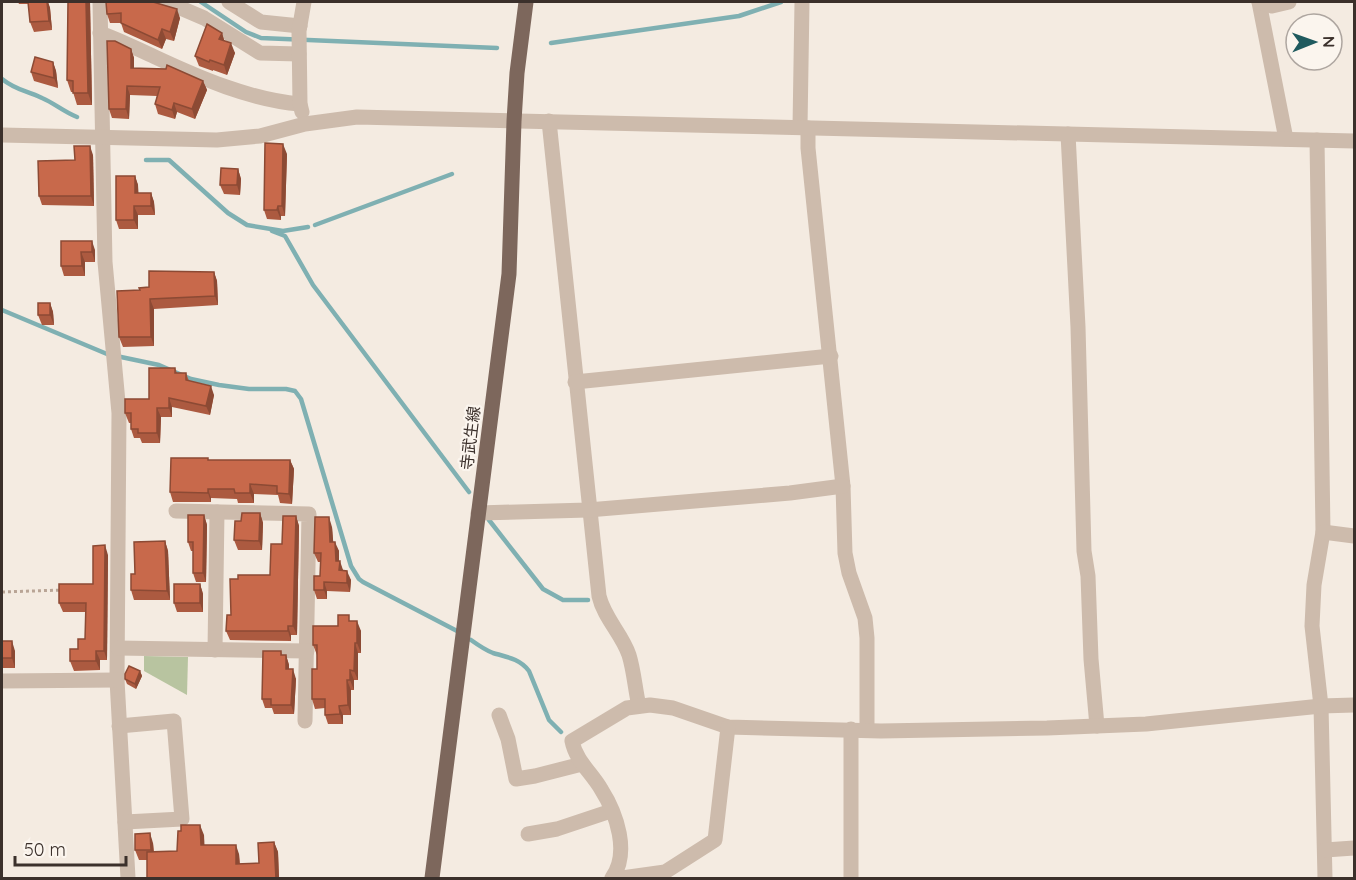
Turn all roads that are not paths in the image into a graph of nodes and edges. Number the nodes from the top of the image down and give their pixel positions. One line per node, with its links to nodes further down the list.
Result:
1 (100, 2): 10 (street)
2 (159, 2): 11 (street)
3 (229, 2): 9 (street)
4 (304, 2): 9 (street)
5 (526, 2): 13 (main road, 寺武生線)
6 (802, 2): 16 (street)
7 (1259, 2): 8 (street); 20 (street)
8 (1289, 2)
9 (299, 28): 11 (street)
10 (100, 33): 12 (street); 19 (street)
11 (299, 52): 12 (street)
12 (300, 104): 15 (street)
13 (514, 121): 14 (street); 15 (street); 29 (main road, 寺武生線)
14 (549, 121): 16 (street); 24 (street)
15 (305, 124): 19 (street)
16 (804, 127): 17 (street); 23 (street)
17 (1068, 134): 20 (street); 43 (street)
18 (2, 135): 19 (street)
19 (101, 138): 32 (street)
20 (1286, 139): 21 (street)
21 (1317, 140): 22 (street); 30 (street)
22 (1354, 141)
23 (831, 356): 24 (street); 25 (street)
24 (575, 382): 26 (street)
25 (843, 486): 26 (street); 45 (street)
26 (588, 510): 29 (street); 38 (street)
27 (176, 511): 28 (street)
28 (217, 512): 33 (street); 34 (street)
29 (478, 513): 53 (main road, 寺武生線)
30 (1323, 532): 31 (street); 39 (street)
31 (1354, 536)
32 (118, 648): 33 (street); 35 (street)
33 (215, 650): 34 (street)
34 (307, 651): 41 (street)
35 (117, 680): 36 (street); 42 (street)
36 (2, 681)
37 (1354, 705): 39 (street)
38 (639, 706): 44 (street); 46 (street)
39 (1321, 706): 43 (street); 51 (street)
40 (499, 715): 46 (street)
41 (305, 722)
42 (119, 726): 48 (street); 48 (street)
43 (1097, 726): 45 (street)
44 (728, 727): 45 (street); 55 (street)
45 (859, 729): 56 (street)
46 (582, 764): 47 (street)
47 (611, 811): 49 (street); 54 (street)
48 (125, 822): 52 (street)
49 (528, 834)
50 (1354, 849): 51 (street)
51 (1325, 850): 57 (street)
52 (128, 879)
53 (432, 879)
54 (612, 879)
55 (622, 879)
56 (851, 879)
57 (1325, 879)

